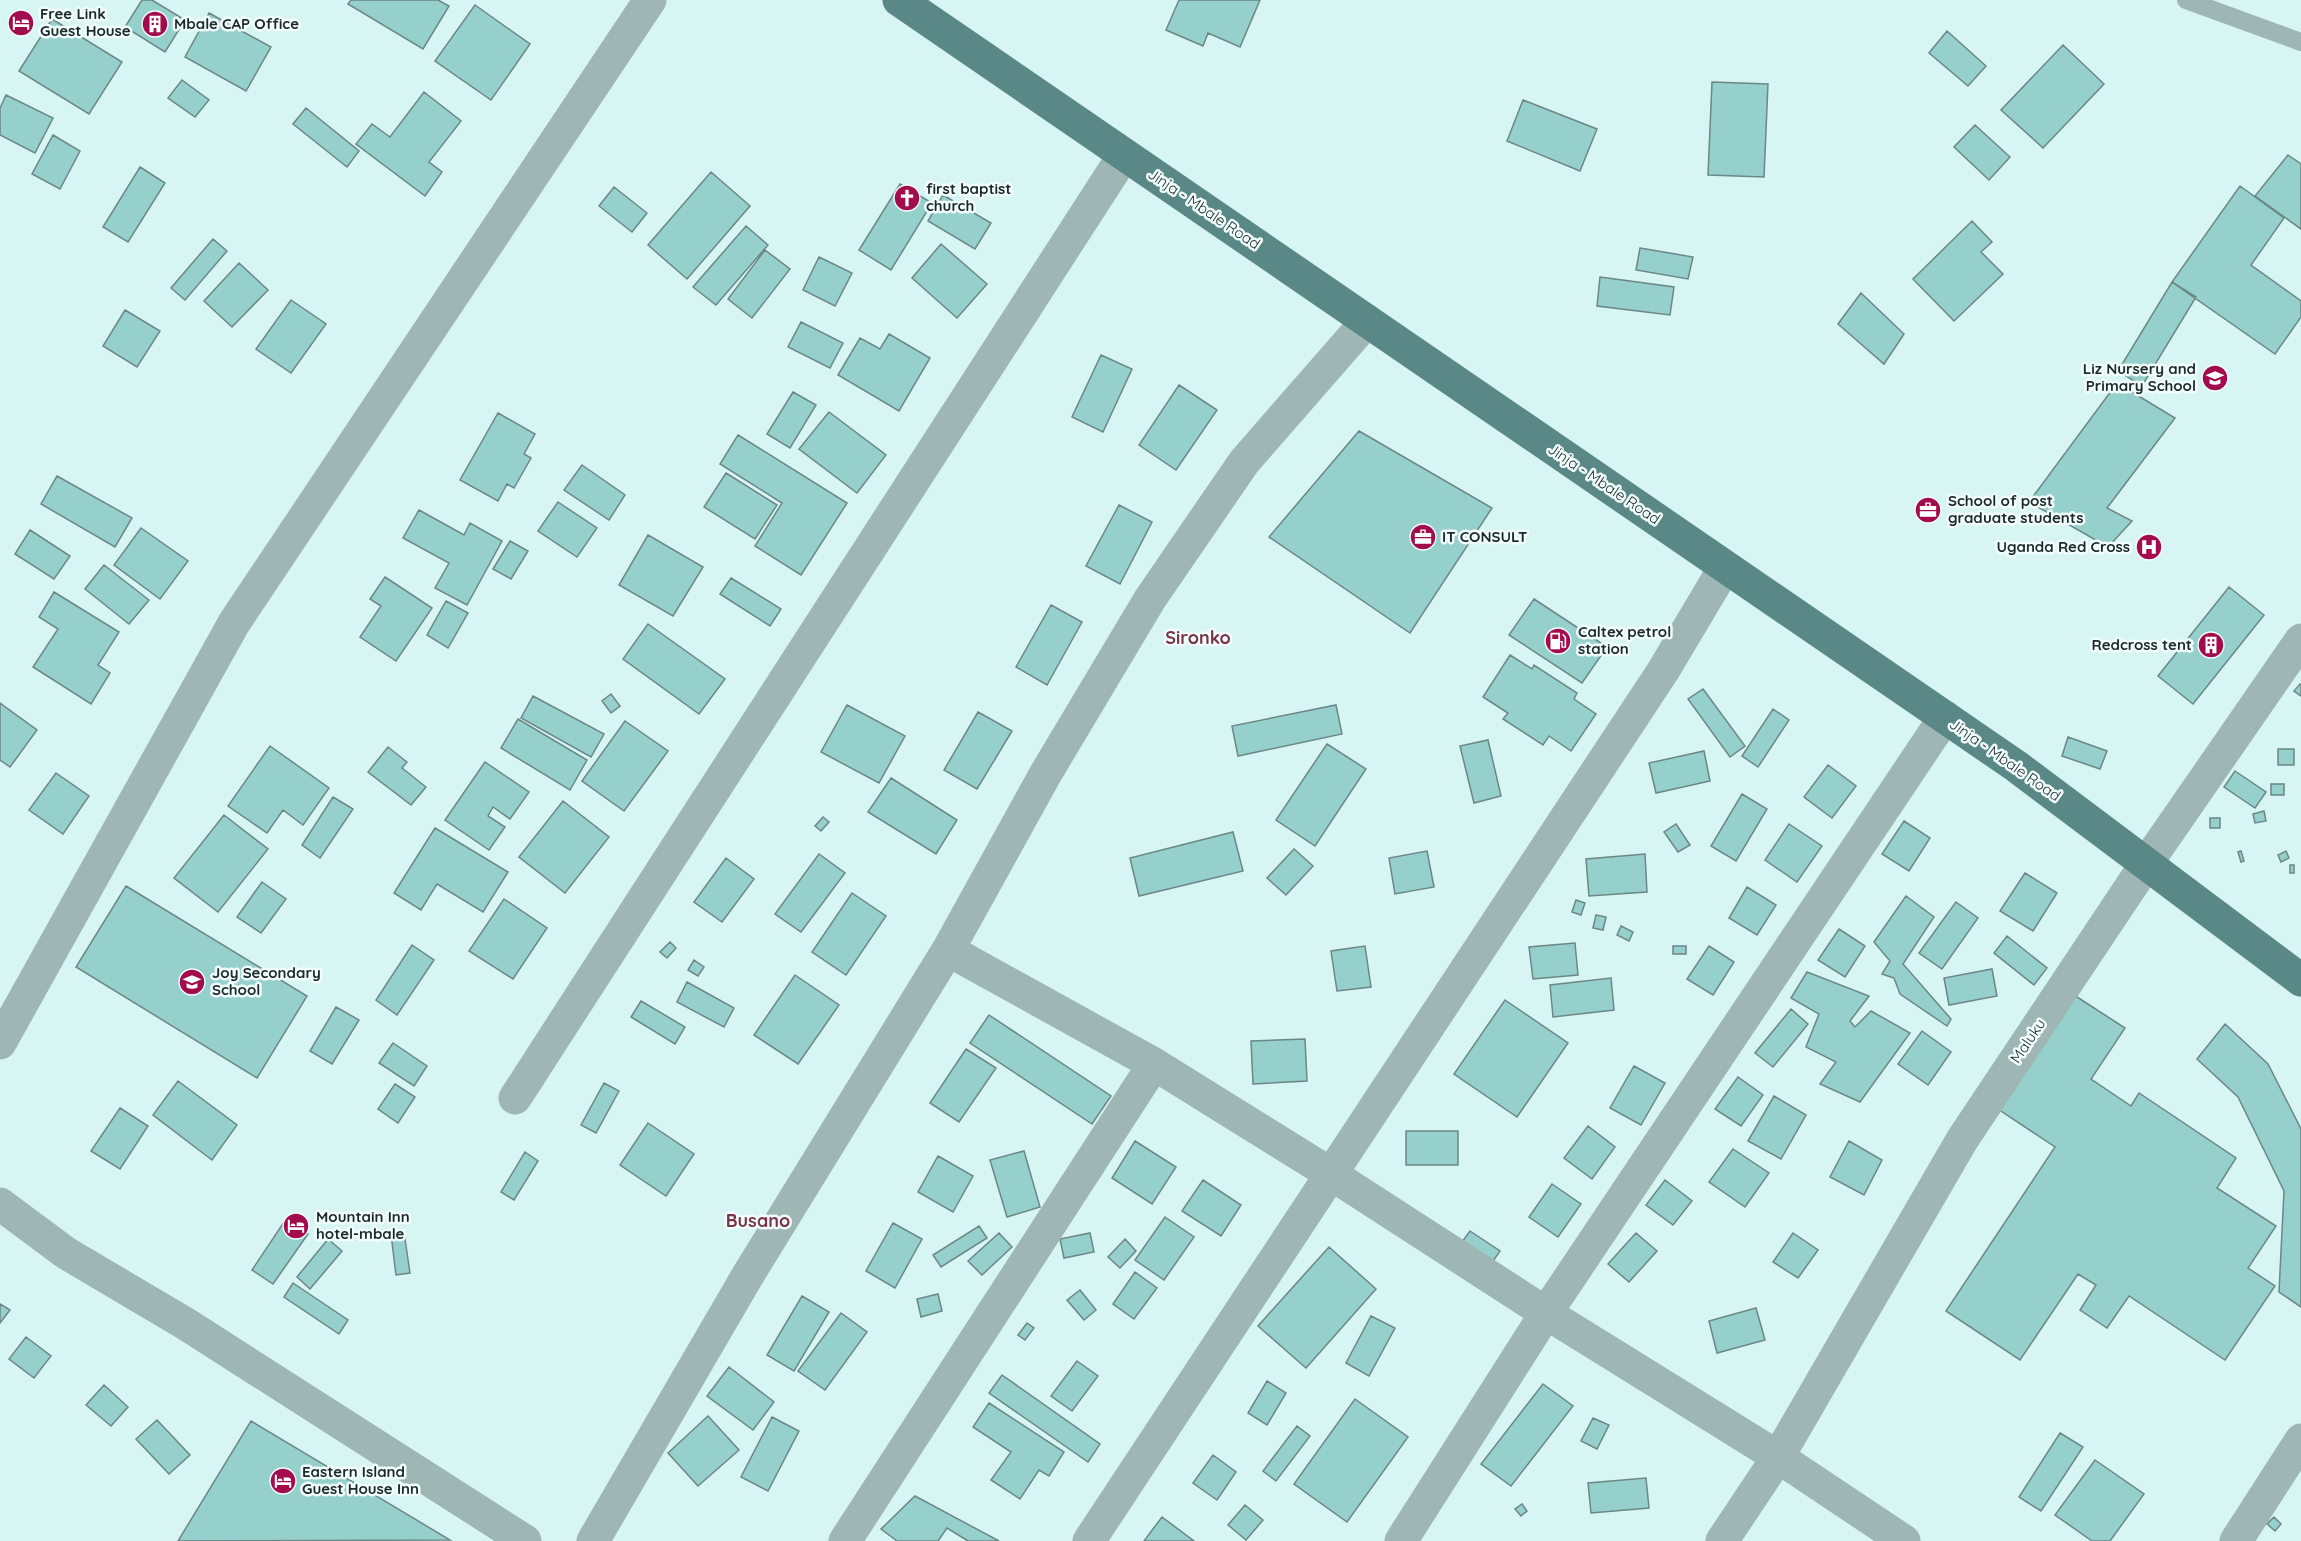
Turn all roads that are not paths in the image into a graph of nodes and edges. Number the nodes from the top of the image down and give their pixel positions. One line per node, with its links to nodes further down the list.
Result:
1 (650, 0): 13 (street)
2 (898, 0): 5 (main road, Jinja - Mbale Road)
3 (2186, 0): 4 (lane)
4 (2301, 42)
5 (1124, 155): 6 (main road, Jinja - Mbale Road); 15 (street)
6 (1367, 321): 7 (main road, Jinja - Mbale Road); 11 (street)
7 (1725, 567): 9 (main road, Jinja - Mbale Road); 16 (street)
8 (2301, 640): 10 (street, Maluku)
9 (1945, 717): 10 (main road, Jinja - Mbale Road); 18 (street)
10 (2146, 864): 12 (main road, Jinja - Mbale Road); 20 (street, Maluku)
11 (948, 950): 14 (street); 22 (street)
12 (2301, 980)
13 (0, 1043)
14 (1154, 1064): 16 (street); 23 (street)
15 (515, 1098)
16 (1331, 1174): 18 (street); 24 (street)
17 (0, 1204): 21 (street)
18 (1546, 1313): 20 (street); 25 (street)
19 (2301, 1440): 28 (street)
20 (1778, 1457): 26 (street, Maluku); 27 (street)
21 (525, 1541)
22 (593, 1541)
23 (845, 1541)
24 (1089, 1541)
25 (1401, 1541)
26 (1722, 1541)
27 (1904, 1541)
28 (2236, 1541)

